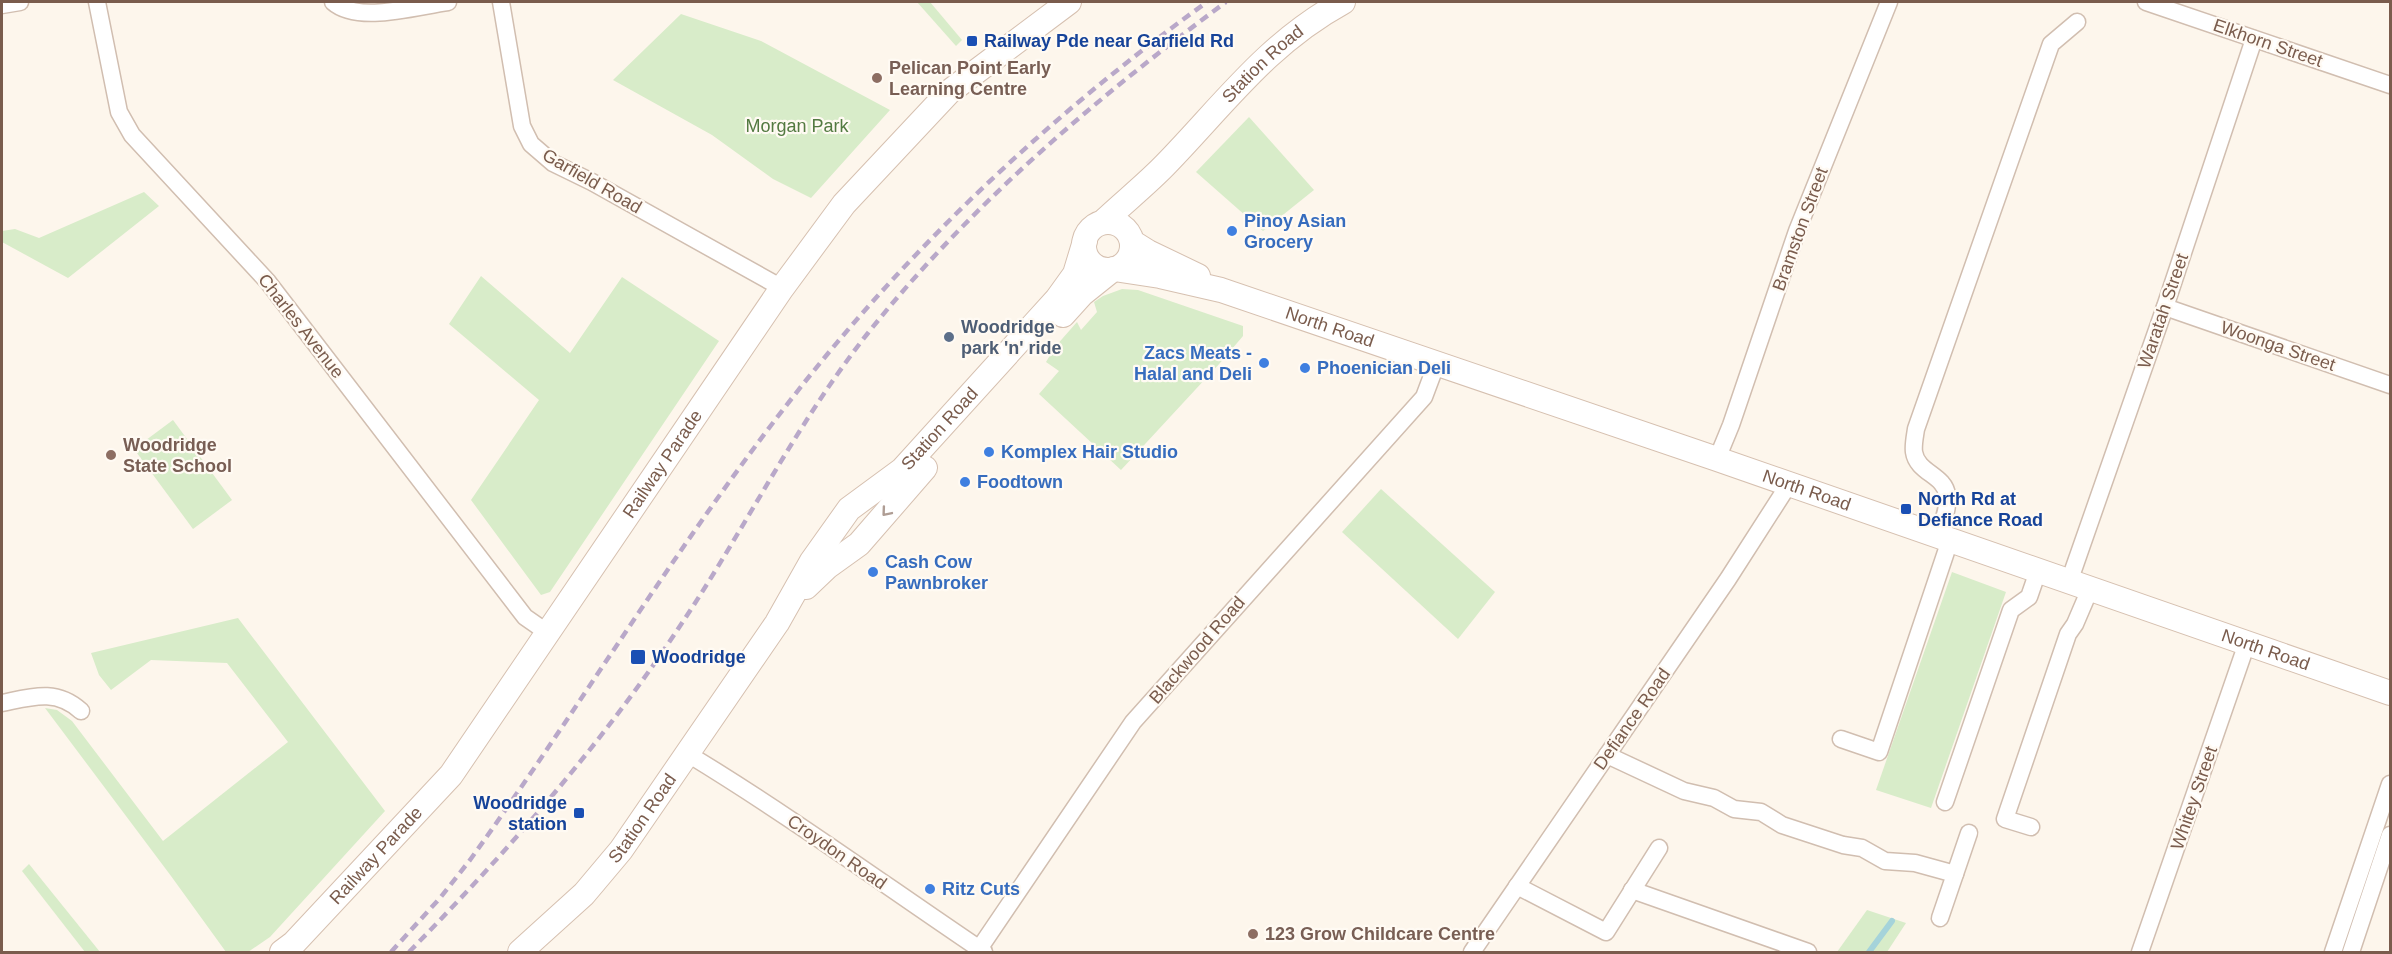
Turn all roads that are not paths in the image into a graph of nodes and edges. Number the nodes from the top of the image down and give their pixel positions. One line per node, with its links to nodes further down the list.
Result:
1 (20, 2): 10 (street)
2 (97, 2): 32 (street, Charles Avenue)
3 (333, 2): 4 (street)
4 (447, 2)
5 (501, 2): 19 (street, Garfield Road)
6 (1069, 2): 19 (street, Railway Parade)
7 (1342, 2): 14 (street, Station Road)
8 (1889, 2): 24 (street, Bramston Street)
9 (2146, 2): 12 (street, Elkhorn Street)
10 (2, 5)
11 (2078, 22): 27 (street)
12 (2254, 39): 13 (street, Elkhorn Street); 21 (street, Waratah Street)
13 (2391, 85)
14 (1166, 164): 15 (street, Station Road); 17 (street, Station Road)
15 (1103, 222): 16 (street); 17 (street)
16 (1085, 241): 18 (street); 26 (street, Station Road)
17 (1132, 241): 18 (street); 20 (street, North Road)
18 (1113, 269): 20 (street, North Road); 28 (street, Station Road, one-way to 28)
19 (782, 288): 32 (street, Railway Parade)
20 (1221, 290): 22 (street, North Road)
21 (2165, 307): 23 (street, Woonga Street); 30 (street, Waratah Street)
22 (1436, 365): 24 (street, North Road); 50 (street, Blackwood Road)
23 (2391, 385)
24 (1717, 459): 25 (street, North Road)
25 (1789, 484): 27 (street, North Road); 39 (street, Defiance Road)
26 (834, 529): 28 (street); 31 (street, Station Road)
27 (1944, 538): 29 (street, North Road); 37 (street)
28 (859, 544): 31 (street, Station Road)
29 (2038, 571): 30 (street, North Road); 41 (street)
30 (2080, 585): 33 (street, North Road); 42 (street, Waratah Street)
31 (786, 609): 38 (street, Station Road)
32 (548, 633): 51 (street, Railway Parade)
33 (2247, 643): 34 (street, North Road); 55 (street, Whitey Street)
34 (2391, 693)
35 (2, 703): 36 (street)
36 (81, 711)
37 (1841, 739)
38 (688, 754): 50 (street, Croydon Road); 52 (street, Station Road)
39 (1607, 755): 46 (street); 47 (street, Defiance Road)
40 (2391, 784): 56 (street)
41 (1945, 802)
42 (2031, 827)
43 (1969, 833): 46 (street)
44 (2391, 835): 57 (street)
45 (1659, 848): 48 (street)
46 (1955, 874): 49 (street)
47 (1517, 886): 48 (street); 53 (street, Defiance Road)
48 (1632, 890): 54 (street)
49 (1940, 918)
50 (980, 951)
51 (282, 952)
52 (520, 952)
53 (1473, 952)
54 (1808, 952)
55 (2140, 952)
56 (2333, 952)
57 (2350, 952)

